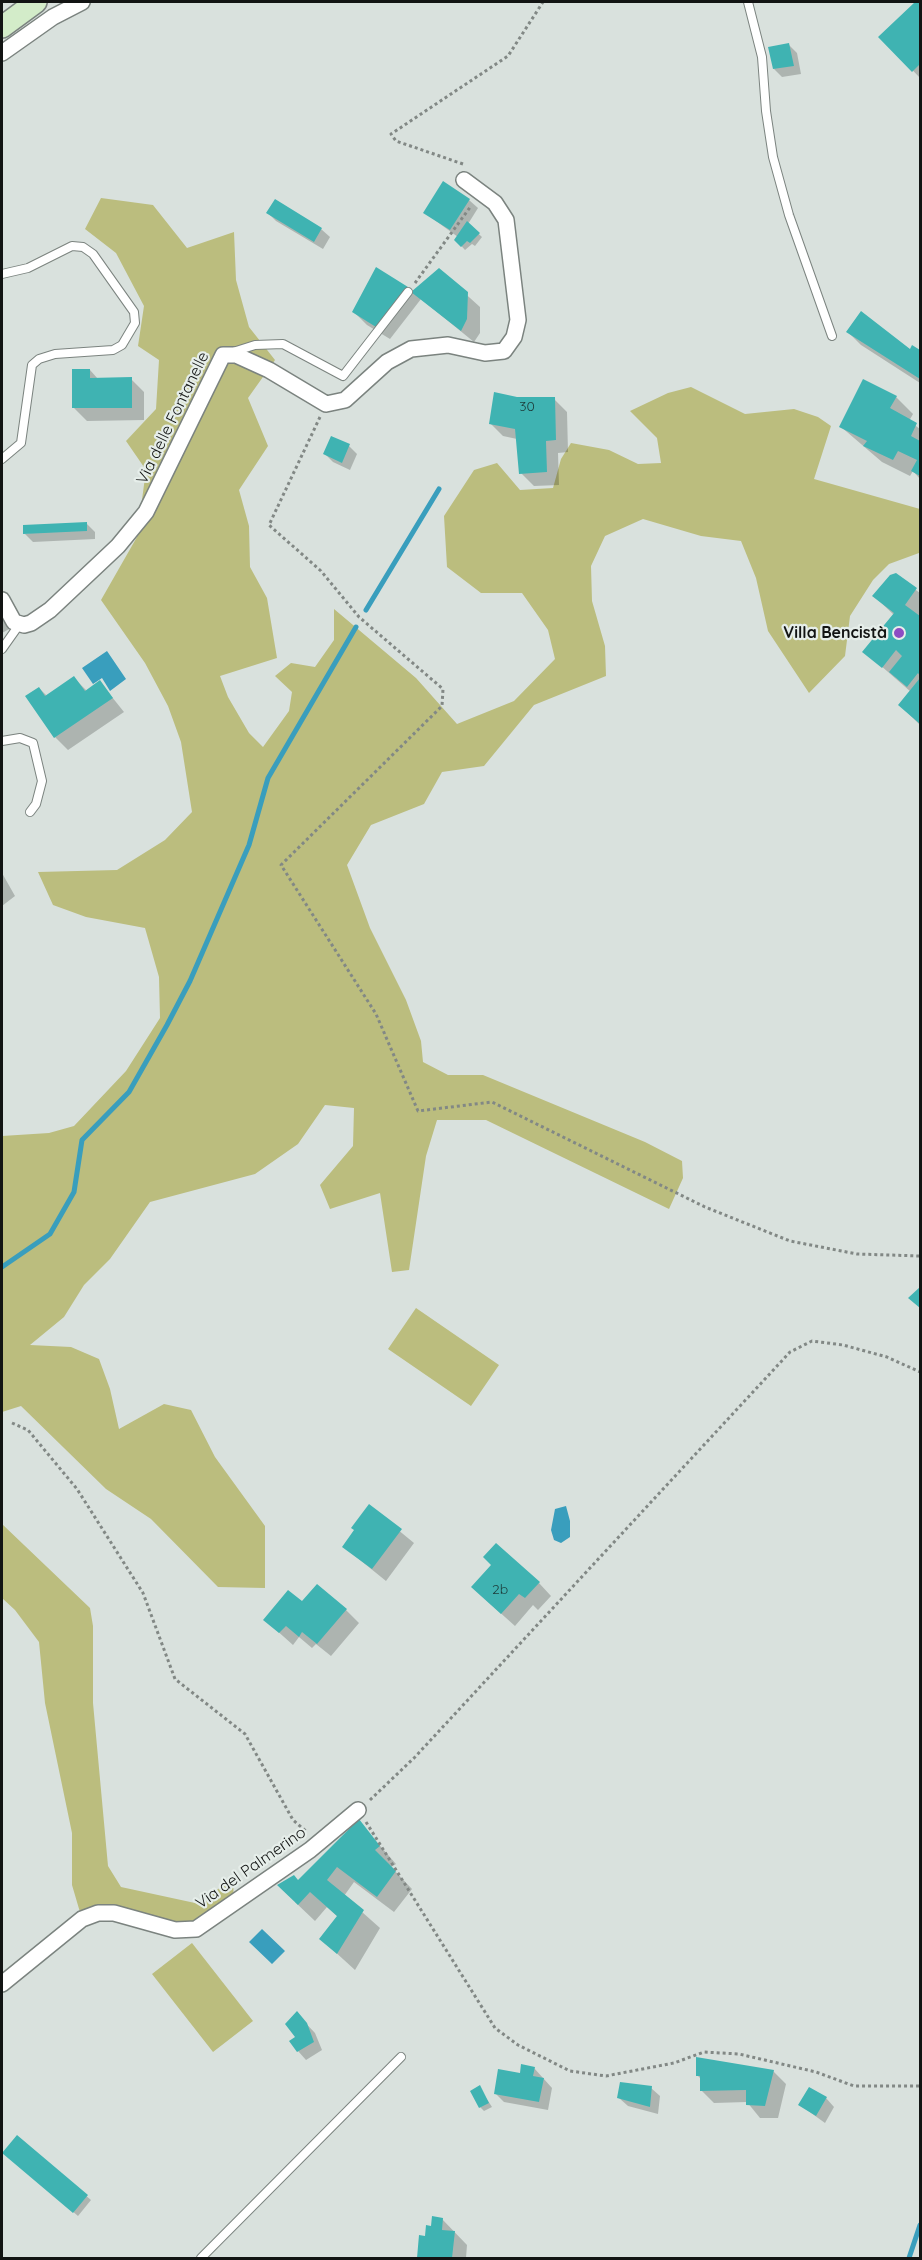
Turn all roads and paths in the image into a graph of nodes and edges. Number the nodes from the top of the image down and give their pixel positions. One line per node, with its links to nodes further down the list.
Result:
1 (36, 2): 5 (main road)
2 (82, 2): 6 (street)
3 (543, 2): 7 (path)
4 (748, 2): 11 (lane)
5 (2, 27)
6 (2, 53)
7 (464, 180): 8 (street)
8 (482, 192): 10 (path); 13 (street)
9 (2, 274): 14 (lane)
10 (408, 292): 12 (lane)
11 (832, 336)
12 (228, 354): 13 (street, Via delle Fontanelle); 16 (street, Via delle Fontanelle)
13 (326, 405): 20 (path)
14 (2, 459)
15 (2, 600): 16 (street)
16 (19, 625): 17 (lane)
17 (2, 649)
18 (2, 741): 19 (lane)
19 (30, 812)
20 (921, 1256)
21 (921, 1372): 23 (path)
22 (12, 1423): 24 (path)
23 (358, 1810): 24 (street, Via del Palmerino); 27 (path)
24 (321, 1840): 25 (street, Via del Palmerino)
25 (2, 1984)
26 (401, 2057): 28 (lane)
27 (921, 2086)
28 (201, 2259)

